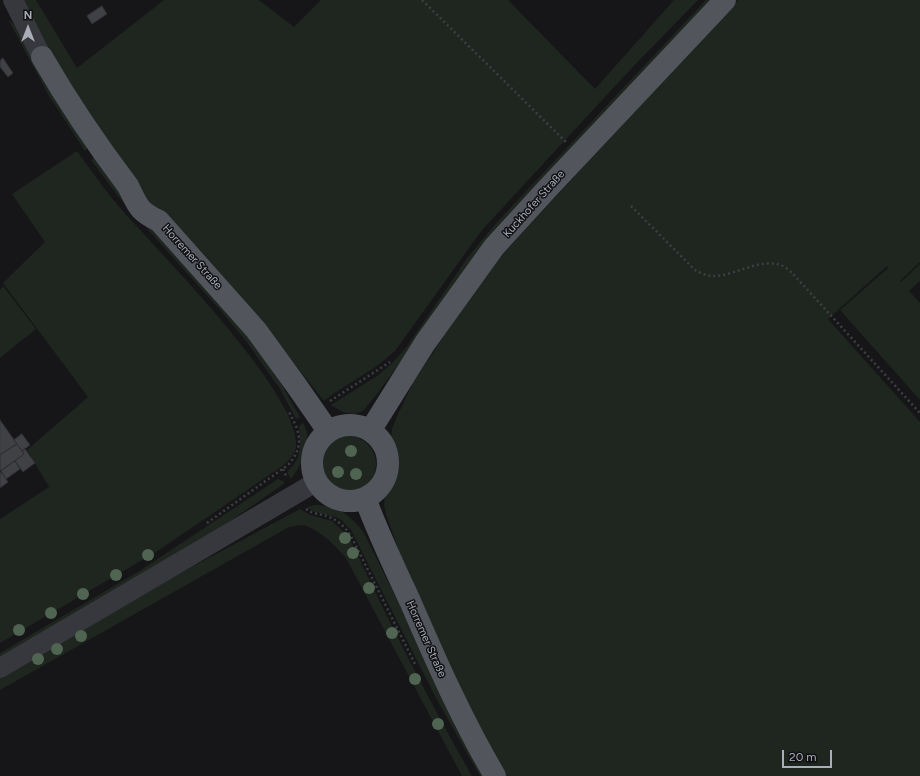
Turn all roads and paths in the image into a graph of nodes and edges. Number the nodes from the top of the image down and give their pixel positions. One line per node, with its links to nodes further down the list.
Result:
1 (13, 0): 4 (street, Horremer Straße)
2 (422, 0): 5 (path)
3 (725, 0): 10 (main road, Kuckhofer Straße)
4 (42, 57): 9 (main road, Horremer Straße)
5 (567, 143)
6 (631, 206): 7 (path)
7 (920, 413)
8 (295, 422): 12 (path)
9 (328, 431): 10 (main road); 11 (main road)
10 (370, 431): 13 (main road)
11 (316, 482): 12 (street); 13 (main road)
12 (296, 493): 14 (path); 15 (street)
13 (365, 498): 16 (main road, Horremer Straße)
14 (416, 667)
15 (0, 668)
16 (495, 776)

